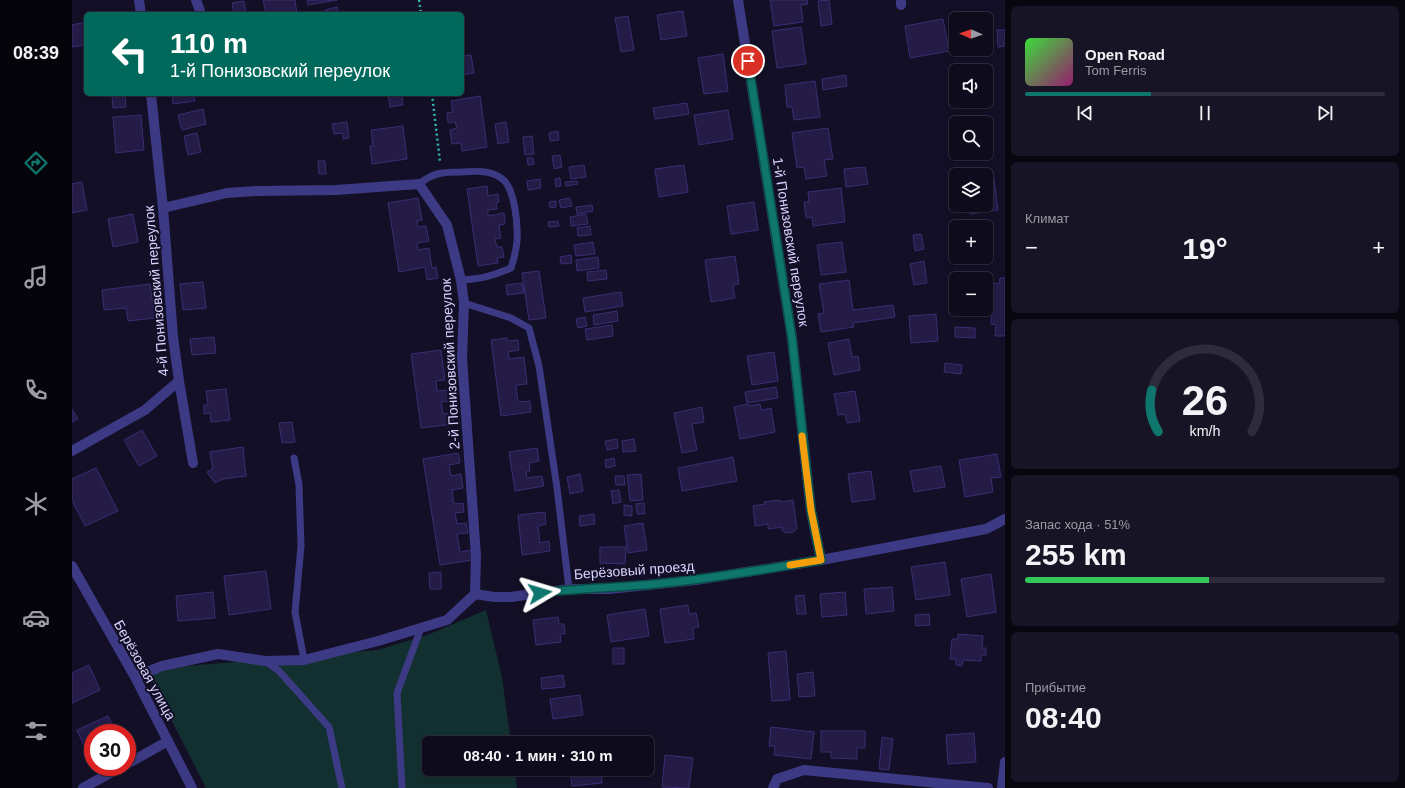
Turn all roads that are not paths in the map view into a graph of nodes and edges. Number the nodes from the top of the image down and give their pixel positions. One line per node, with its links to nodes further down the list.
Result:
1 (138, 0): 4 (street)
2 (196, 0): 5 (street)
3 (738, 0): 16 (street, 1-й Понизовский переулок)
4 (141, 12)
5 (200, 12)
6 (151, 96): 8 (street, 4-й Понизовский переулок)
7 (419, 184): 8 (street); 9 (street, 2-й Понизовский переулок); 9 (lane)
8 (163, 208): 11 (street, 4-й Понизовский переулок)
9 (461, 280): 10 (street, 2-й Понизовский переулок)
10 (464, 303): 18 (lane); 19 (street, 2-й Понизовский переулок)
11 (179, 381): 12 (street, 4-й Понизовский переулок); 14 (street)
12 (72, 451)
13 (294, 458): 21 (lane)
14 (193, 463)
15 (1005, 519): 16 (street, Берёзовый проезд)
16 (821, 560): 18 (street, Берёзовый проезд)
17 (72, 566): 23 (street, Берёзовая улица)
18 (569, 589): 19 (street, Берёзовый проезд)
19 (475, 594): 20 (street)
20 (421, 628): 21 (street); 31 (lane)
21 (304, 660): 22 (street)
22 (265, 661): 23 (street); 30 (lane)
23 (134, 677): 24 (street, Берёзовая улица)
24 (168, 741): 25 (street); 29 (street, Берёзовая улица)
25 (136, 759)
26 (1005, 762): 34 (street)
27 (105, 776): 28 (street)
28 (83, 788)
29 (192, 788)
30 (342, 788)
31 (402, 788)
32 (774, 788): 33 (street)
33 (988, 788)
34 (1002, 788)

